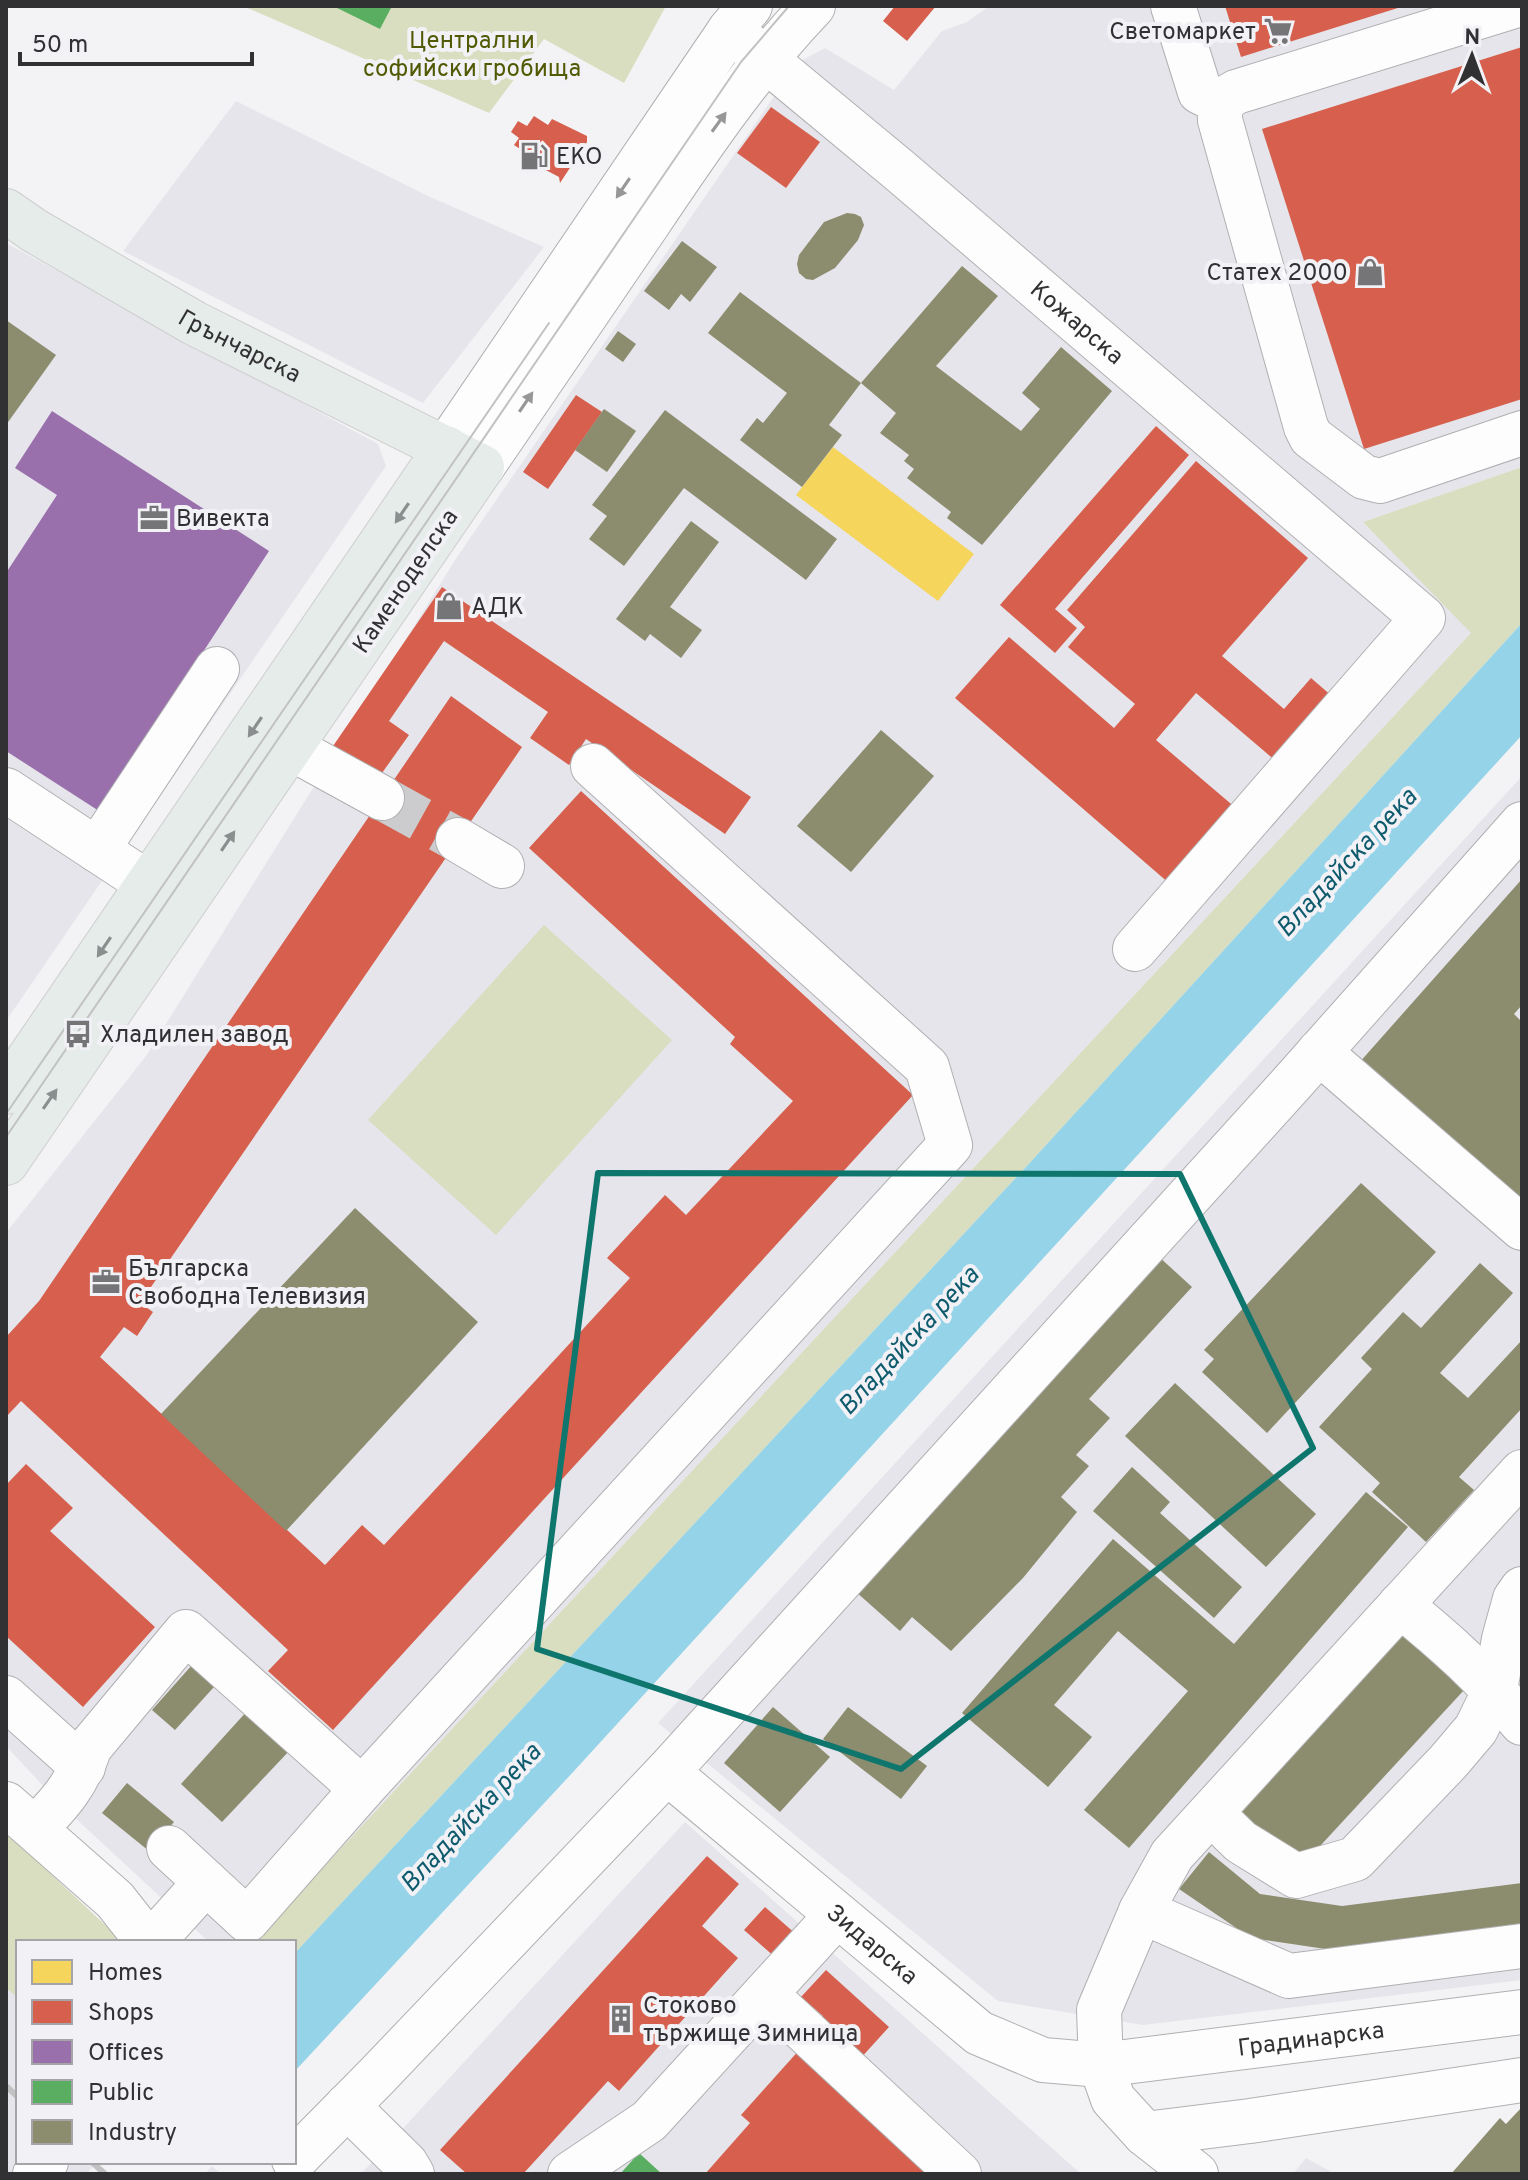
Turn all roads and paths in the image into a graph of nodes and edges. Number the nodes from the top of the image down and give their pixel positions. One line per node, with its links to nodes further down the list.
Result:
1 (813, 6): 5 (street, Каменоделска)
2 (1173, 6): 6 (street)
3 (1514, 6): 6 (street)
4 (740, 18): 5 (street, Кожарска); 9 (street, Каменоделска, one-way to 9)
5 (766, 60): 9 (street, Каменоделска, one-way to 5); 20 (street, Кожарска)
6 (1223, 103): 8 (street)
7 (6, 211): 9 (main road, Грънчарска)
8 (1522, 433)
9 (464, 458): 11 (main road, Каменоделска); 19 (main road, Каменоделска, one-way to 19)
10 (217, 669): 17 (street)
11 (291, 748): 14 (street); 19 (main road, Каменоделска, one-way to 11)
12 (593, 766): 32 (street)
13 (6, 790): 17 (street)
14 (382, 798)
15 (1522, 824): 21 (street)
16 (458, 840): 18 (street)
17 (97, 850): 19 (street)
18 (502, 866)
19 (166, 894): 22 (main road, Каменоделска, one-way to 22); 23 (main road, Каменоделска, one-way to 19)
20 (1135, 949)
21 (1319, 1052): 24 (street); 31 (street)
22 (6, 1092)
23 (6, 1163)
24 (1522, 1228)
25 (1522, 1472): 27 (street)
26 (1522, 1589): 29 (street)
27 (1400, 1605): 29 (street); 33 (street)
28 (6, 1698): 30 (street)
29 (1509, 1706): 33 (street)
30 (83, 1767): 32 (street); 34 (street)
31 (667, 1772): 38 (street, Зидарска); 47 (street)
32 (362, 1789): 36 (street)
33 (1211, 1813): 37 (street)
34 (21, 1817): 39 (street)
35 (169, 1848): 36 (street)
36 (212, 1888): 40 (street); 41 (street)
37 (1141, 1911): 42 (street); 45 (street)
38 (837, 1915): 43 (street); 45 (street, Зидарска)
39 (148, 1940)
40 (152, 1940)
41 (175, 1940)
42 (1522, 1946)
43 (765, 1994): 51 (street); 52 (street)
44 (1522, 2012): 45 (street, Градинарска)
45 (1101, 2065): 48 (street)
46 (1522, 2080): 48 (street)
47 (347, 2106): 49 (street); 50 (street)
48 (1145, 2134): 53 (street)
49 (296, 2165)
50 (412, 2174)
51 (570, 2174)
52 (959, 2174)
53 (1196, 2174)

